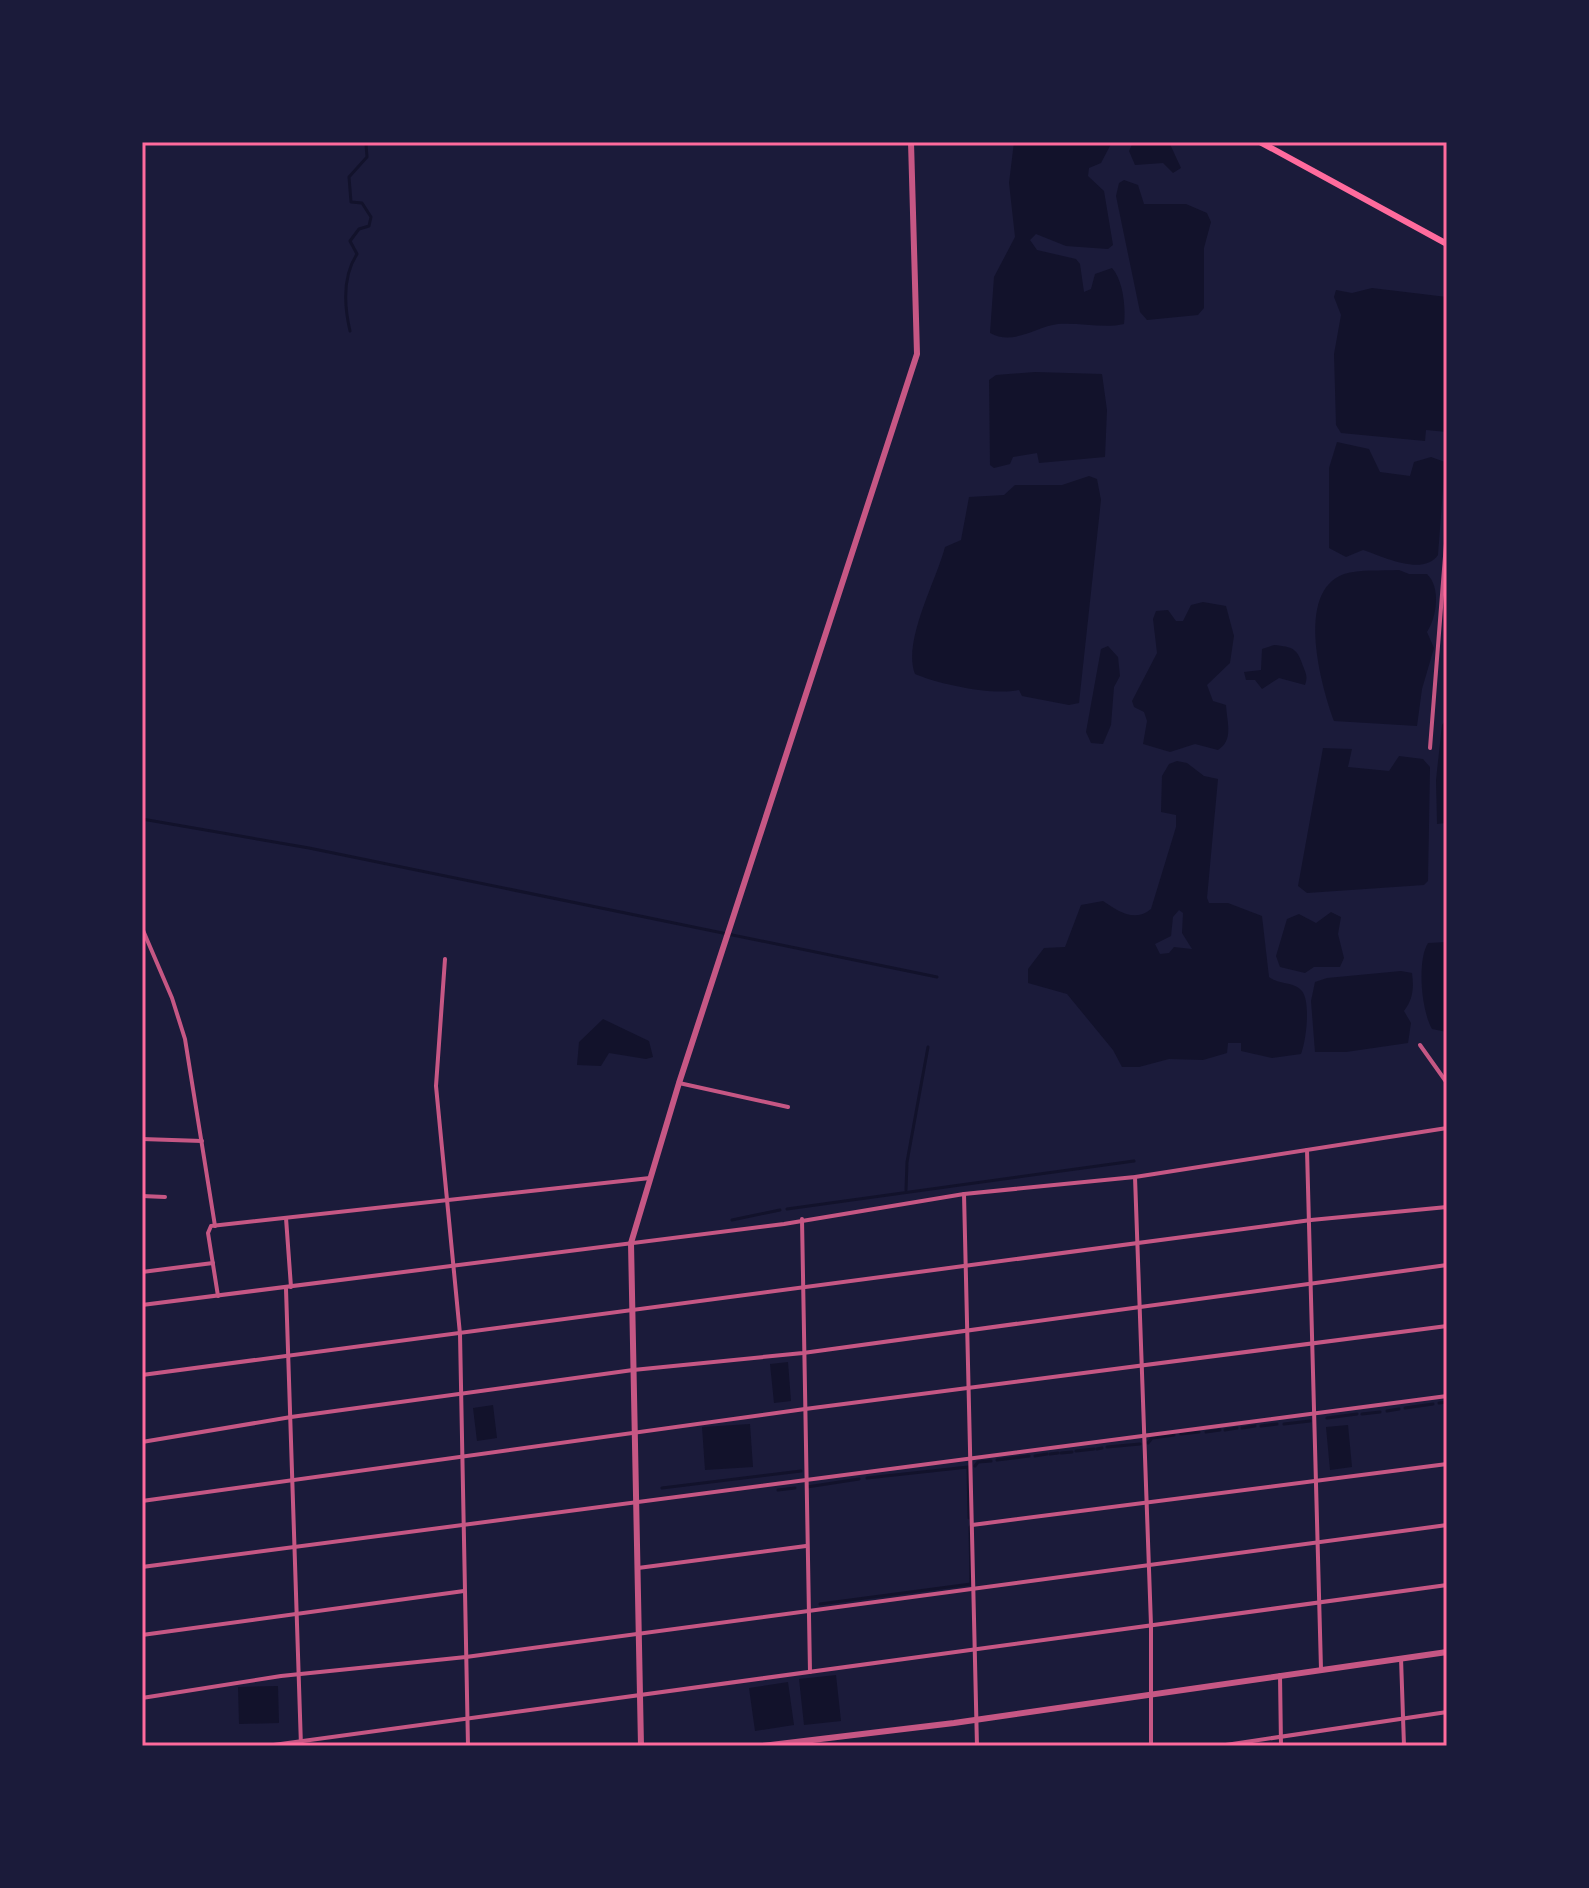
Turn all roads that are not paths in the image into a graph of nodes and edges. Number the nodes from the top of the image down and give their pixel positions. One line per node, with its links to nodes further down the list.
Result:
1 (911, 142): 9 (street)
2 (1260, 142): 3 (main road)
3 (1447, 244)
4 (1447, 531): 5 (street)
5 (1430, 748)
6 (142, 928): 14 (street)
7 (445, 959): 21 (street)
8 (1420, 1045): 10 (street)
9 (679, 1083): 11 (street); 17 (street)
10 (1447, 1083)
11 (788, 1107)
12 (1447, 1128): 15 (street)
13 (142, 1139): 14 (street)
14 (202, 1141): 26 (street)
15 (1307, 1150): 16 (street); 25 (street)
16 (1135, 1177): 18 (street); 28 (street)
17 (650, 1178): 21 (street); 27 (street)
18 (964, 1194): 24 (street); 32 (street)
19 (142, 1196): 20 (street)
20 (165, 1197)
21 (449, 1199): 23 (street); 30 (street)
22 (1447, 1207): 25 (street)
23 (286, 1218): 26 (street); 35 (street)
24 (802, 1219): 27 (street); 36 (street)
25 (1311, 1220): 28 (street); 34 (street)
26 (215, 1226): 29 (street)
27 (631, 1243): 30 (street); 40 (street)
28 (1138, 1243): 32 (street); 38 (street)
29 (213, 1263): 33 (street); 37 (street)
30 (456, 1264): 35 (street); 43 (street)
31 (1447, 1265): 34 (street)
32 (965, 1268): 36 (street); 42 (street)
33 (142, 1272)
34 (1310, 1283): 38 (street); 44 (street)
35 (288, 1289): 37 (street); 46 (street)
36 (802, 1289): 40 (street); 45 (street)
37 (218, 1297): 39 (street)
38 (1141, 1304): 42 (street); 47 (street)
39 (142, 1305)
40 (630, 1312): 43 (street); 48 (street)
41 (1447, 1326): 44 (street)
42 (967, 1330): 45 (street); 50 (street)
43 (460, 1334): 46 (street); 51 (street)
44 (1313, 1345): 47 (street); 54 (street)
45 (803, 1353): 48 (street); 53 (street)
46 (288, 1358): 49 (street); 55 (street)
47 (1142, 1366): 50 (street); 57 (street)
48 (633, 1370): 51 (street); 56 (street)
49 (142, 1375)
50 (968, 1390): 53 (street); 60 (street)
51 (460, 1394): 55 (street); 59 (street)
52 (1447, 1396): 54 (street)
53 (805, 1409): 56 (street); 63 (street)
54 (1314, 1414): 57 (street); 64 (street)
55 (291, 1417): 58 (street); 62 (street)
56 (636, 1432): 59 (street); 67 (street)
57 (1144, 1436): 60 (street); 66 (street)
58 (142, 1442)
59 (461, 1458): 62 (street); 70 (street)
60 (971, 1460): 63 (street); 68 (street)
61 (1447, 1464): 64 (street)
62 (293, 1481): 65 (street); 73 (street)
63 (805, 1482): 67 (street); 72 (street)
64 (1316, 1482): 66 (street); 71 (street)
65 (142, 1501)
66 (1146, 1501): 68 (street); 74 (street)
67 (637, 1502): 70 (street); 76 (street)
68 (972, 1525): 78 (street)
69 (1447, 1525): 71 (street)
70 (462, 1527): 73 (street); 79 (street)
71 (1318, 1542): 74 (street); 80 (street)
72 (806, 1546): 76 (street); 81 (street)
73 (296, 1547): 75 (street); 82 (street)
74 (1147, 1564): 78 (street); 83 (street)
75 (142, 1567)
76 (637, 1568): 84 (street)
77 (1447, 1585): 80 (street)
78 (976, 1588): 81 (street); 86 (street)
79 (464, 1591): 82 (street); 88 (street)
80 (1319, 1604): 83 (street); 90 (street)
81 (808, 1612): 84 (street); 91 (street)
82 (298, 1614): 85 (street); 92 (street)
83 (1151, 1625): 86 (street); 94 (street)
84 (638, 1633): 88 (street); 95 (street)
85 (142, 1635)
86 (972, 1648): 91 (street); 98 (street)
87 (1447, 1652): 89 (street)
88 (466, 1657): 92 (street); 99 (street)
89 (1401, 1658): 90 (street); 100 (street)
90 (1321, 1669): 93 (street)
91 (810, 1672): 95 (street)
92 (297, 1674): 96 (street); 103 (street)
93 (1280, 1675): 94 (street); 101 (street)
94 (1152, 1695): 98 (street); 109 (street)
95 (640, 1696): 99 (street); 106 (street)
96 (142, 1698)
97 (1447, 1712): 100 (street)
98 (977, 1719): 102 (street); 108 (street)
99 (468, 1720): 103 (street); 105 (street)
100 (1403, 1721): 101 (street); 112 (street)
101 (1281, 1738): 110 (street); 111 (street)
102 (807, 1743): 107 (street)
103 (301, 1744): 104 (street)
104 (266, 1746)
105 (468, 1746)
106 (641, 1746)
107 (762, 1746)
108 (977, 1746)
109 (1151, 1746)
110 (1219, 1746)
111 (1281, 1746)
112 (1404, 1746)

